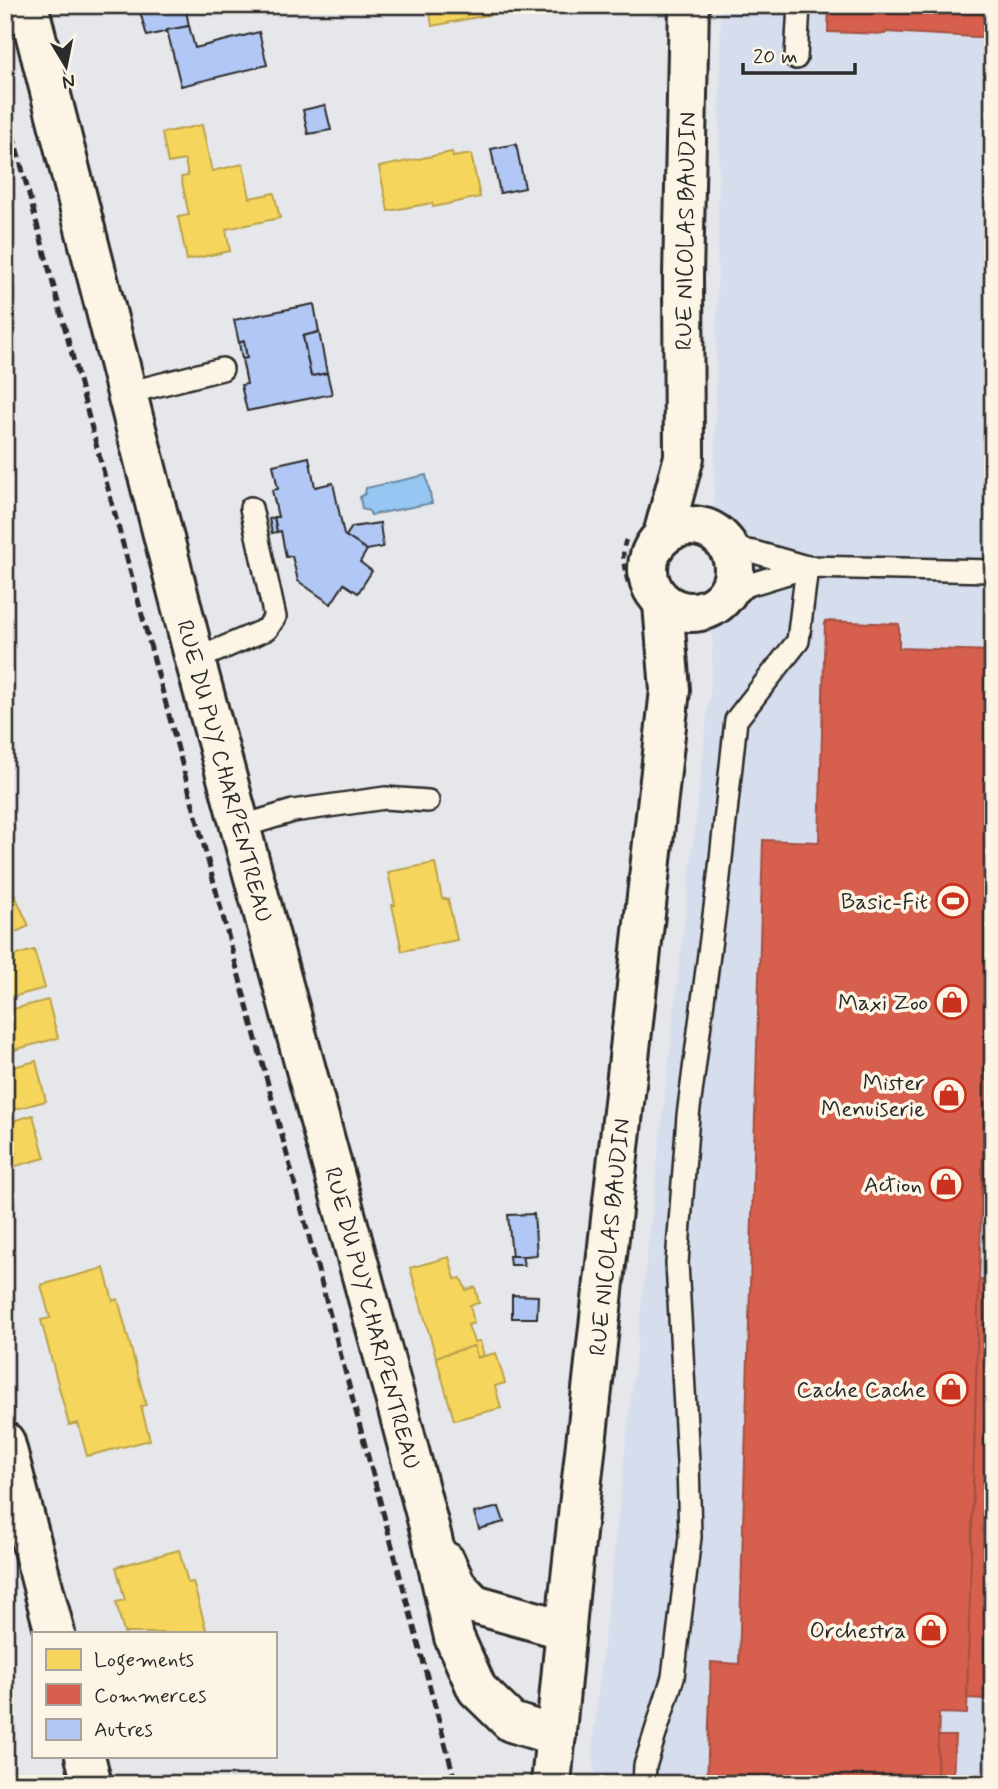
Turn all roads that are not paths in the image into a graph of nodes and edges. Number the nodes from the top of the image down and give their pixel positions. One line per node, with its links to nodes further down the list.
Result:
1 (28, 5): 6 (street, RUE DU PUY CHARPENTREAU)
2 (689, 5): 7 (street, RUE NICOLAS BAUDIN)
3 (799, 5): 4 (lane)
4 (796, 58)
5 (222, 369): 6 (lane)
6 (127, 393): 15 (street, RUE DU PUY CHARPENTREAU)
7 (684, 457): 9 (street, RUE NICOLAS BAUDIN); 10 (street, RUE NICOLAS BAUDIN)
8 (251, 508): 15 (lane)
9 (645, 535): 10 (street); 13 (street)
10 (722, 540): 11 (lane); 14 (street)
11 (807, 567): 12 (lane); 14 (lane); 27 (lane)
12 (993, 571)
13 (648, 601): 14 (street); 16 (street, RUE NICOLAS BAUDIN)
14 (714, 606): 16 (street, RUE NICOLAS BAUDIN)
15 (195, 660): 18 (street, RUE DU PUY CHARPENTREAU)
16 (670, 690): 21 (street, RUE NICOLAS BAUDIN)
17 (428, 801): 18 (lane)
18 (240, 827): 20 (street, RUE DU PUY CHARPENTREAU)
19 (5, 1441): 22 (street)
20 (431, 1534): 21 (street, RUE DU PUY CHARPENTREAU); 23 (street, RUE DU PUY CHARPENTREAU)
21 (566, 1630): 23 (street, RUE NICOLAS BAUDIN)
22 (55, 1632)
23 (556, 1736): 26 (street, RUE NICOLAS BAUDIN)
24 (86, 1758): 25 (street)
25 (92, 1784)
26 (551, 1784)
27 (644, 1784)

